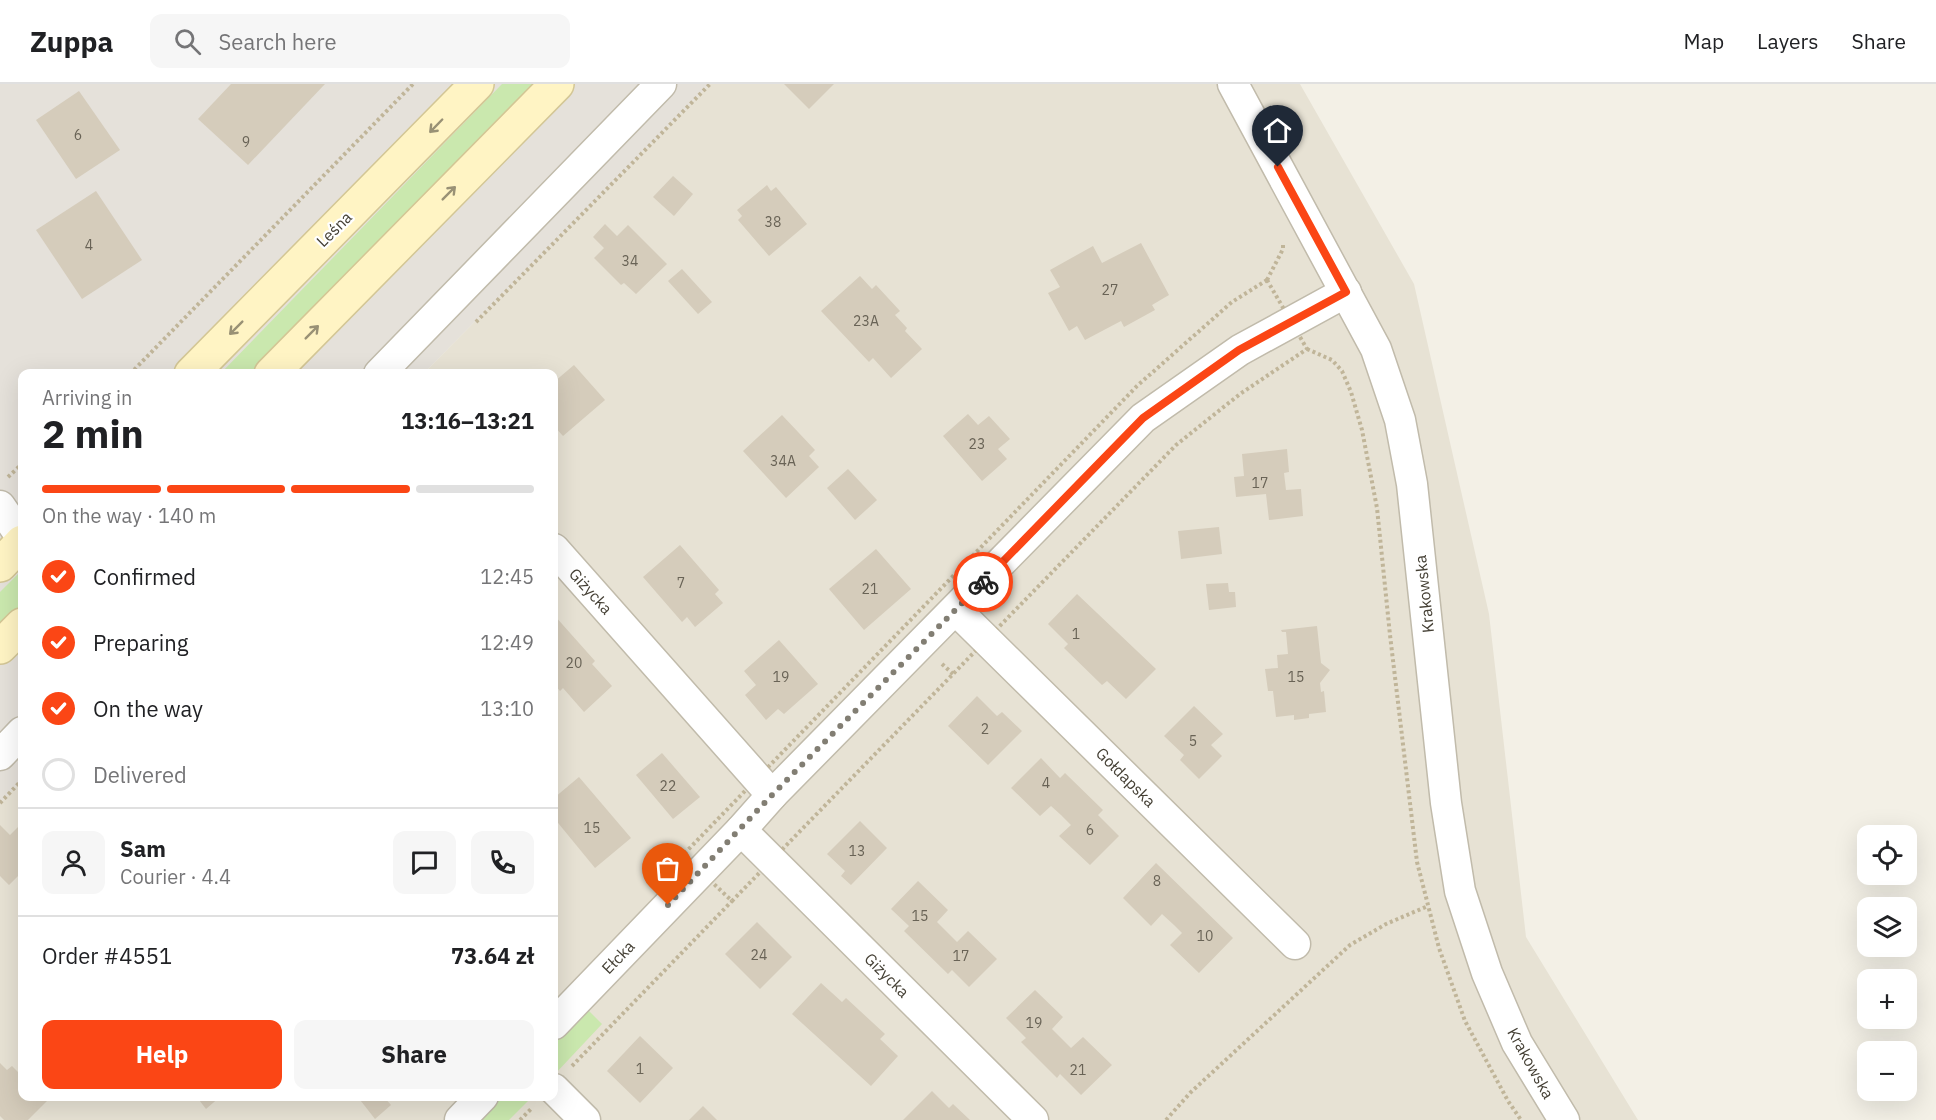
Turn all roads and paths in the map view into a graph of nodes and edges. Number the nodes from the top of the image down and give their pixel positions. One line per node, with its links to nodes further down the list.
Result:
1 (413, 84): 9 (path)
2 (477, 84): 10 (main road, Leśna, one-way to 10)
3 (557, 84): 11 (main road, one-way to 3)
4 (661, 84): 12 (street)
5 (710, 84): 8 (path)
6 (1233, 84): 7 (street, Krakowska)
7 (1346, 292): 20 (street, Ełcka); 39 (street, Krakowska)
8 (475, 322)
9 (135, 369)
10 (195, 369)
11 (276, 369)
12 (390, 369)
13 (18, 468): 14 (path)
14 (0, 484)
15 (0, 506): 16 (street)
16 (18, 534)
17 (18, 545): 19 (main road)
18 (558, 554): 26 (street, Giżycka)
19 (0, 565)
20 (956, 610): 26 (street, Ełcka); 31 (street, Gołdapska)
21 (18, 629): 22 (main road)
22 (0, 647)
23 (18, 736): 24 (street)
24 (0, 755)
25 (18, 784): 27 (path)
26 (772, 795): 28 (street, Ełcka)
27 (0, 803)
28 (741, 830): 32 (street, Ełcka); 37 (street, Giżycka)
29 (732, 901): 33 (path)
30 (1428, 906): 38 (path)
31 (1295, 944)
32 (558, 1020)
33 (562, 1079): 36 (street)
34 (478, 1101): 35 (street)
35 (460, 1120)
36 (585, 1120)
37 (1033, 1120)
38 (1166, 1120)
39 (1564, 1120)

